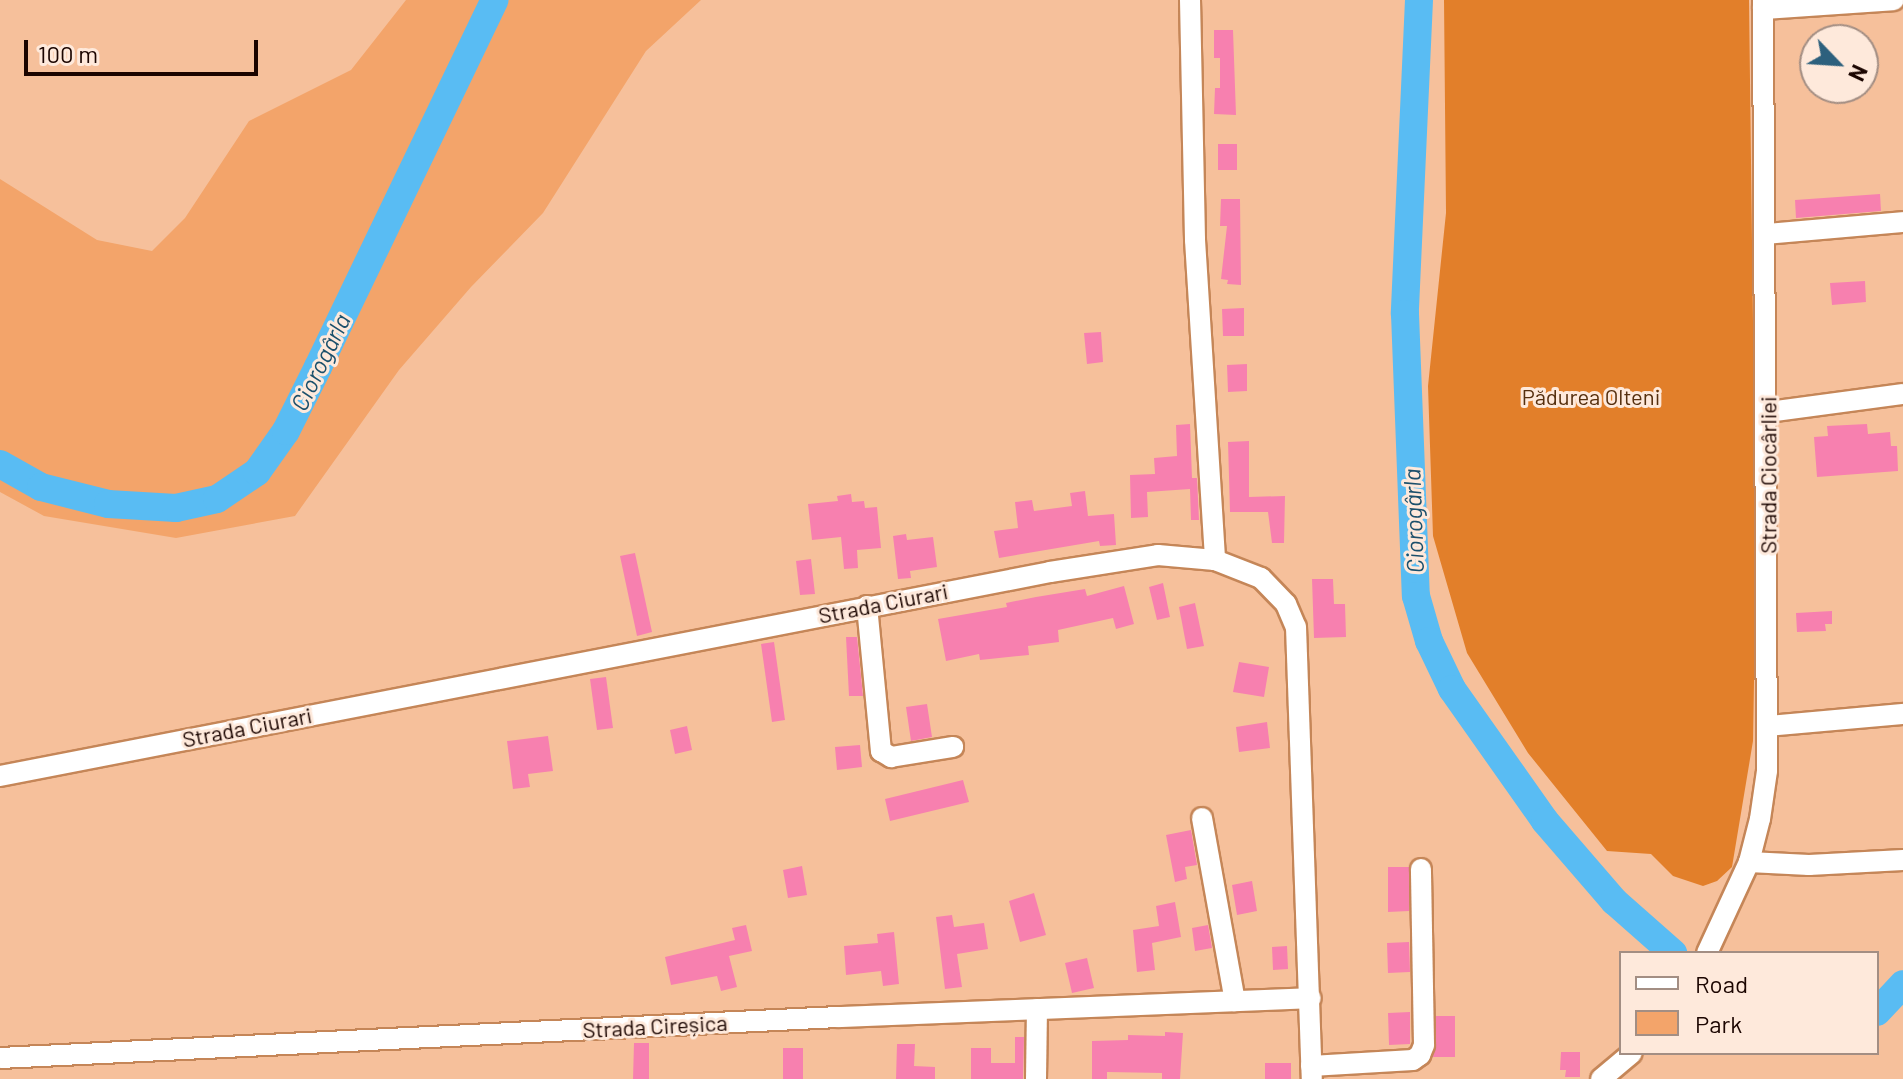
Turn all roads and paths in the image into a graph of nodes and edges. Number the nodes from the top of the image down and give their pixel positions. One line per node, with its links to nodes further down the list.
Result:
1 (1190, 0): 8 (street)
2 (1894, 0): 3 (street)
3 (1763, 5): 5 (street, Strada Ciocârliei)
4 (1903, 222): 5 (street)
5 (1766, 234): 7 (street, Strada Ciocârliei)
6 (1903, 394): 7 (street)
7 (1768, 412): 11 (street, Strada Ciocârliei)
8 (1215, 560): 9 (street, Strada Ciurari); 19 (street, Strada Ciurari)
9 (867, 606): 12 (street); 13 (street, Strada Ciurari)
10 (1903, 714): 11 (street)
11 (1768, 726): 16 (street, Strada Ciocârliei)
12 (953, 747)
13 (0, 776)
14 (1202, 818): 20 (street)
15 (1903, 860): 16 (street)
16 (1749, 862): 18 (street, Strada Ciocârliei)
17 (1421, 869): 24 (street)
18 (1710, 947)
19 (1311, 998): 20 (street, Strada Cireșica); 24 (street, Strada Ciurari)
20 (1235, 1001): 21 (street, Strada Cireșica)
21 (1037, 1009): 23 (street, Strada Cireșica); 25 (street)
22 (1630, 1055): 26 (street)
23 (0, 1058)
24 (1312, 1072)
25 (1036, 1079)
26 (1601, 1079)

